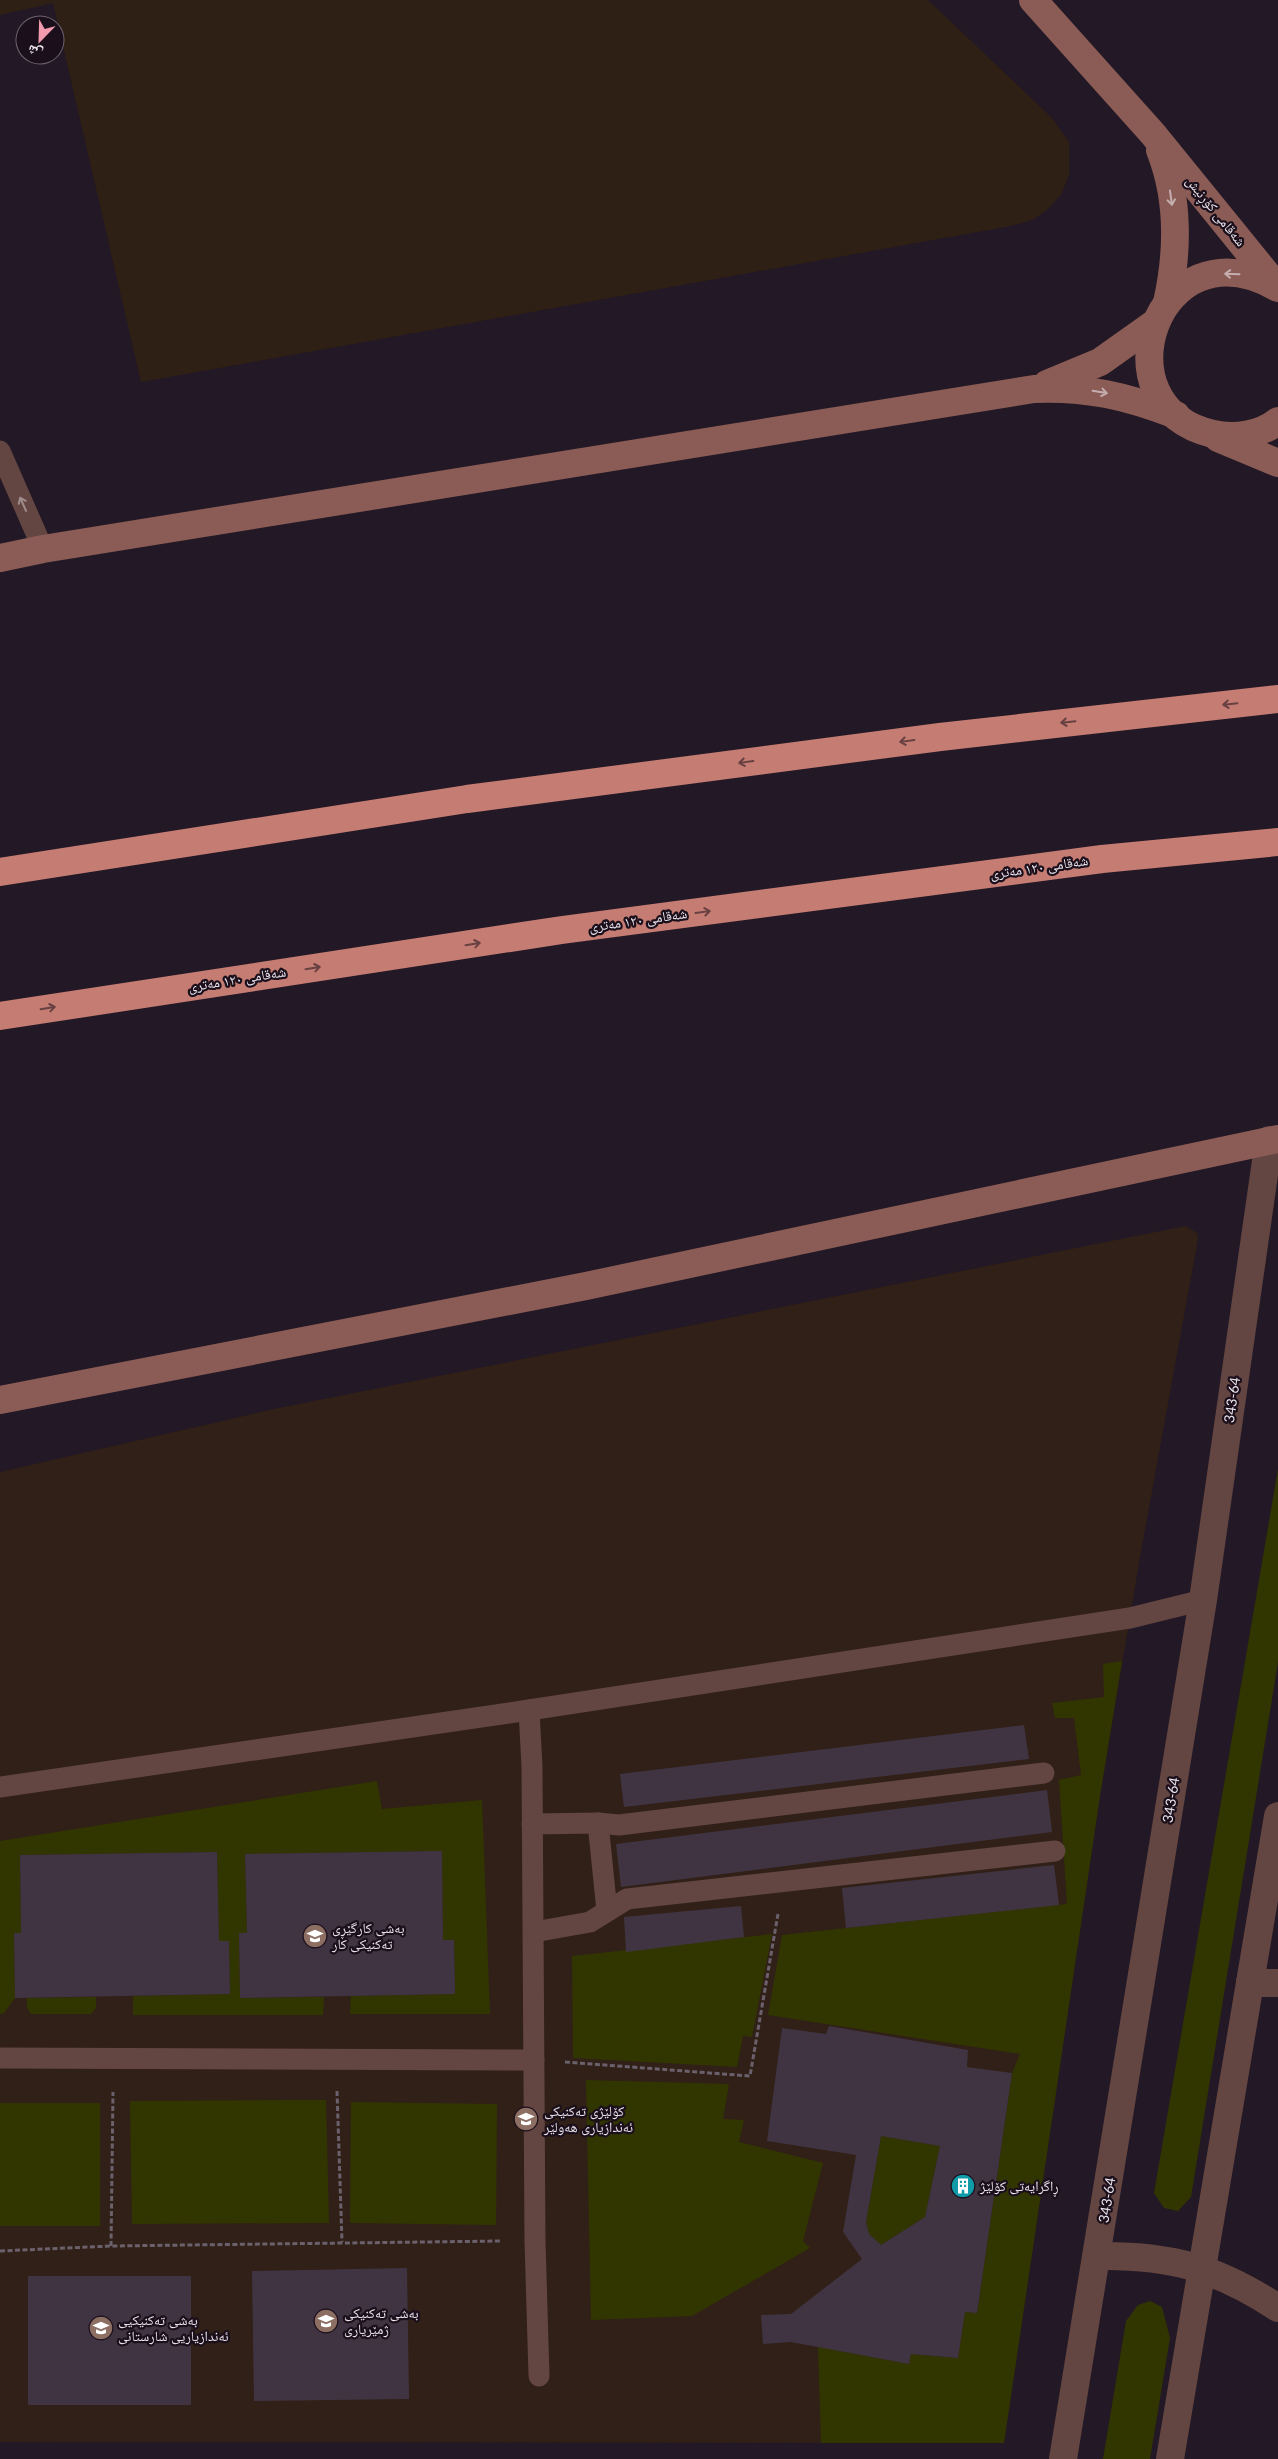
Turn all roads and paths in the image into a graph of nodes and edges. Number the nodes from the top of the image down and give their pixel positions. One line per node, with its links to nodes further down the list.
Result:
1 (1033, 0): 2 (street, شەقامی کۆڕنیش)
2 (1153, 134): 3 (street, شەقامی کۆڕنیش); 4 (street, شەقامی کۆڕنیش, one-way to 4)
3 (1278, 288): 4 (street, one-way to 4)
4 (1161, 313): 5 (street); 7 (street, شەقامی کۆڕنیش)
5 (1034, 389): 7 (street, one-way to 7); 10 (street)
6 (1278, 421): 7 (street)
7 (1187, 422): 9 (street)
8 (0, 451): 10 (lane, one-way to 8)
9 (1278, 463)
10 (43, 548): 11 (street)
11 (0, 558)
12 (1278, 699): 14 (highway, one-way to 14)
13 (1278, 842): 15 (highway, شەقامی ١٢٠ مەتری, one-way to 13)
14 (0, 872)
15 (0, 1016)
16 (1274, 1139): 17 (street); 18 (street, 343-64)
17 (0, 1400)
18 (1203, 1600): 19 (lane); 39 (street, 343-64)
19 (529, 1710): 21 (lane); 24 (lane)
20 (1044, 1773): 23 (lane)
21 (0, 1787)
22 (1278, 1816): 30 (street)
23 (598, 1823): 24 (lane); 27 (lane)
24 (532, 1824): 28 (lane)
25 (1055, 1851): 26 (lane)
26 (782, 1882): 27 (lane); 34 (path)
27 (608, 1911): 28 (lane)
28 (534, 1932): 34 (lane)
29 (1278, 1983): 30 (street)
30 (1250, 1984): 40 (street)
31 (0, 2058): 33 (lane)
32 (336, 2058): 33 (lane); 34 (lane); 36 (path)
33 (113, 2059): 37 (path)
34 (534, 2060): 35 (lane)
35 (535, 2241): 36 (path); 42 (lane)
36 (342, 2242): 37 (path)
37 (111, 2246): 38 (path)
38 (0, 2251)
39 (1098, 2256): 40 (street); 43 (street, 343-64)
40 (1202, 2269): 41 (street); 44 (street)
41 (1278, 2308)
42 (538, 2376)
43 (1063, 2459)
44 (1170, 2459)

